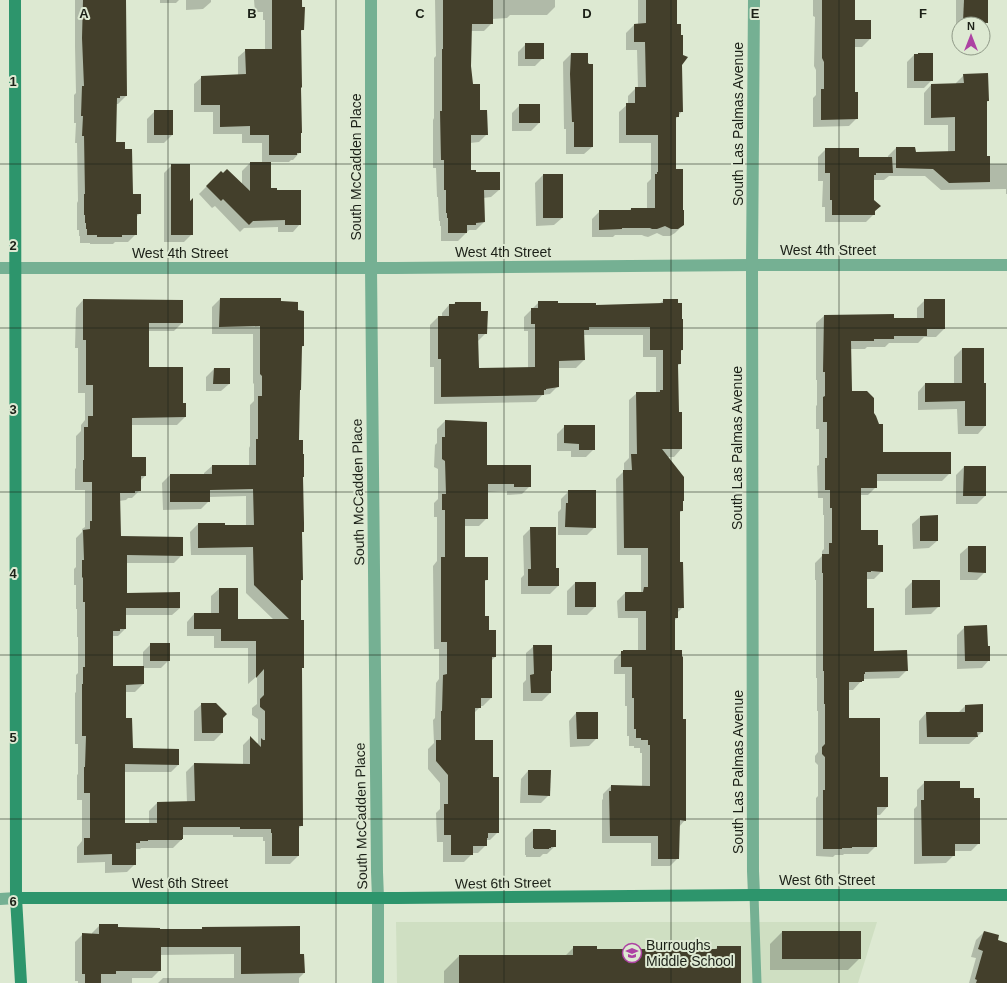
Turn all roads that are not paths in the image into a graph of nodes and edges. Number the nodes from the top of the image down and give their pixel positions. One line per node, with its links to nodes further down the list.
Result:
1 (15, 0): 7 (main road)
2 (371, 0): 8 (street, South McCadden Place)
3 (754, 0): 4 (street, South Las Palmas Avenue)
4 (752, 265): 5 (street, West 4th Street); 8 (street, West 4th Street); 9 (street, South Las Palmas Avenue)
5 (1007, 265)
6 (0, 268): 7 (street, West 4th Street)
7 (14, 268): 8 (street, West 4th Street); 11 (main road)
8 (371, 268): 12 (street, South McCadden Place)
9 (754, 895): 10 (main road, West 6th Street); 12 (main road, West 6th Street); 16 (lane)
10 (1007, 895)
11 (16, 898): 12 (main road, West 6th Street); 13 (street, West 6th Street); 14 (main road)
12 (378, 898): 15 (street, South McCadden Place)
13 (0, 899)
14 (21, 983)
15 (378, 983)
16 (757, 983)

